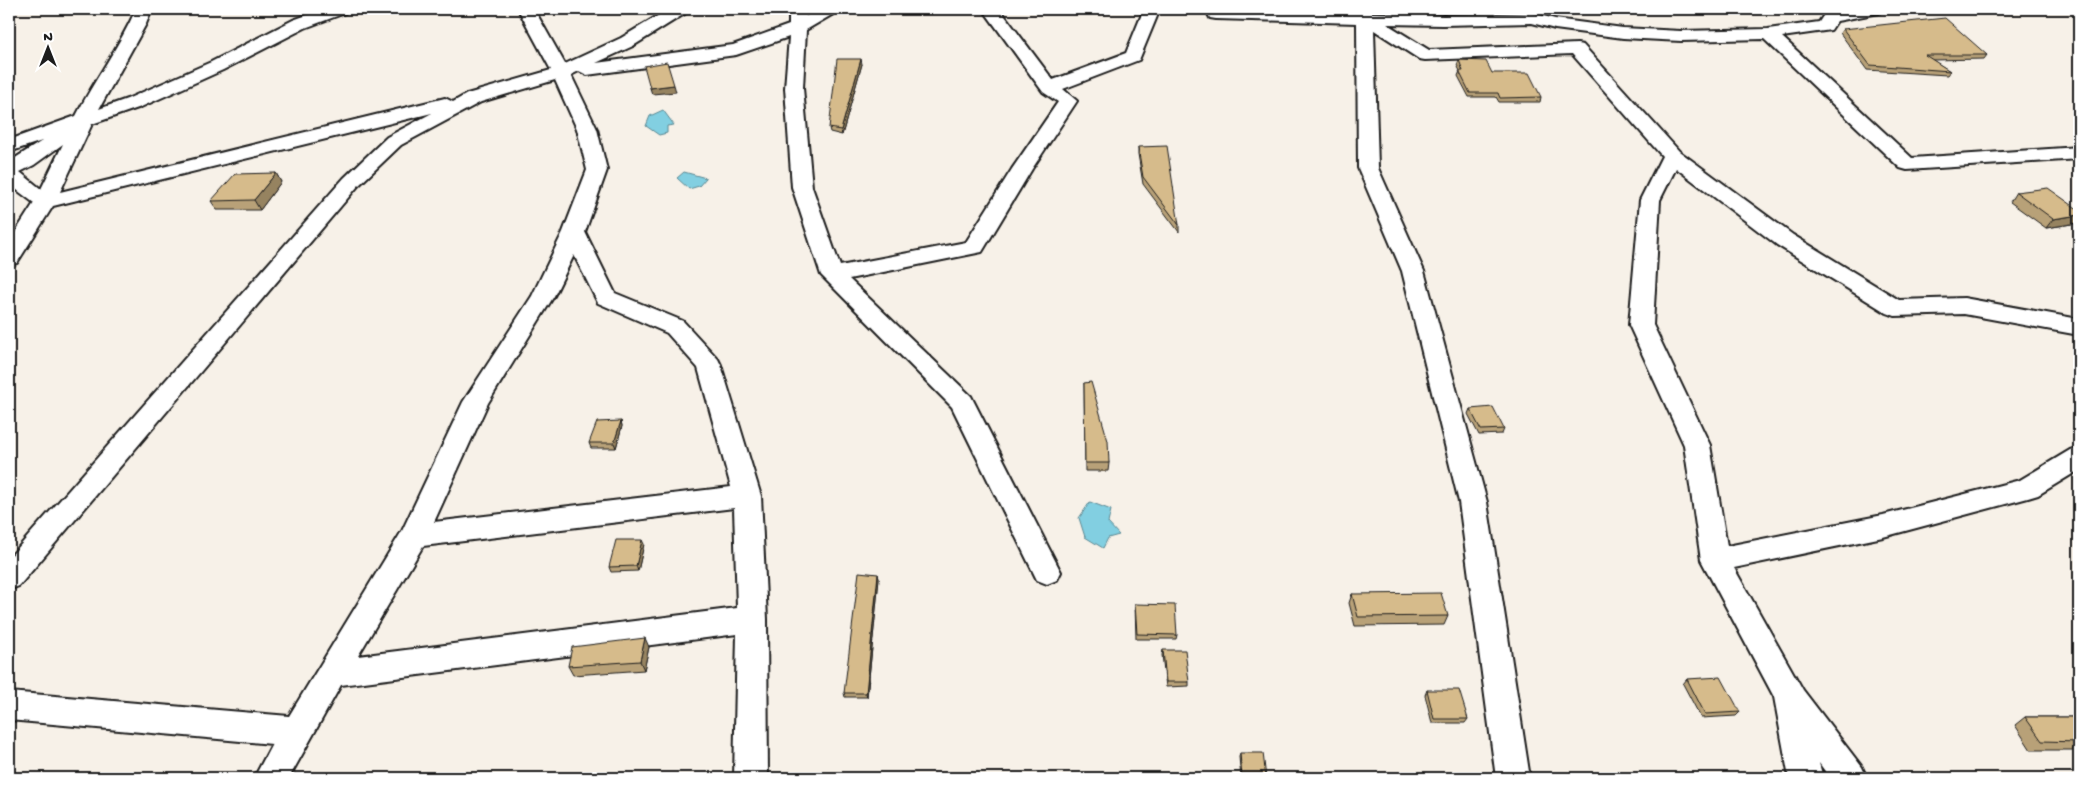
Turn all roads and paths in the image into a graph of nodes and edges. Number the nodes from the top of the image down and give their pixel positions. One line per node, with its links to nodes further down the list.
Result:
1 (144, 9): 20 (street)
2 (339, 9): 20 (street)
3 (526, 9): 17 (street)
4 (680, 9): 17 (street)
5 (829, 9): 13 (street)
6 (996, 9): 18 (street)
7 (1152, 9): 18 (street)
8 (1218, 9): 11 (street)
9 (1575, 9): 14 (street)
10 (1874, 9): 12 (street)
11 (1363, 13): 14 (street); 16 (street); 43 (street)
12 (1826, 13): 15 (street)
13 (797, 18): 17 (street); 28 (street)
14 (1556, 24): 15 (street); 16 (street)
15 (1768, 34): 22 (street)
16 (1576, 49): 23 (street)
17 (560, 73): 19 (street); 26 (street)
18 (1049, 88): 28 (street)
19 (474, 98): 25 (street); 35 (street)
20 (85, 118): 21 (street); 24 (street); 25 (street)
21 (9, 146)
22 (2079, 153)
23 (1672, 155): 29 (street); 33 (street)
24 (9, 172): 25 (street)
25 (45, 202): 27 (street)
26 (574, 232): 31 (street); 32 (street)
27 (9, 258)
28 (832, 275): 34 (street)
29 (2079, 327)
30 (2079, 457): 33 (street)
31 (747, 496): 32 (street); 36 (street)
32 (414, 536): 37 (street)
33 (1715, 560): 38 (street)
34 (1047, 572)
35 (9, 578)
36 (752, 619): 37 (street); 42 (street)
37 (332, 673): 40 (street)
38 (1789, 694): 44 (street); 45 (street)
39 (9, 706): 40 (street)
40 (297, 731): 41 (street)
41 (272, 778)
42 (751, 778)
43 (1513, 778)
44 (1806, 778)
45 (1850, 778)

